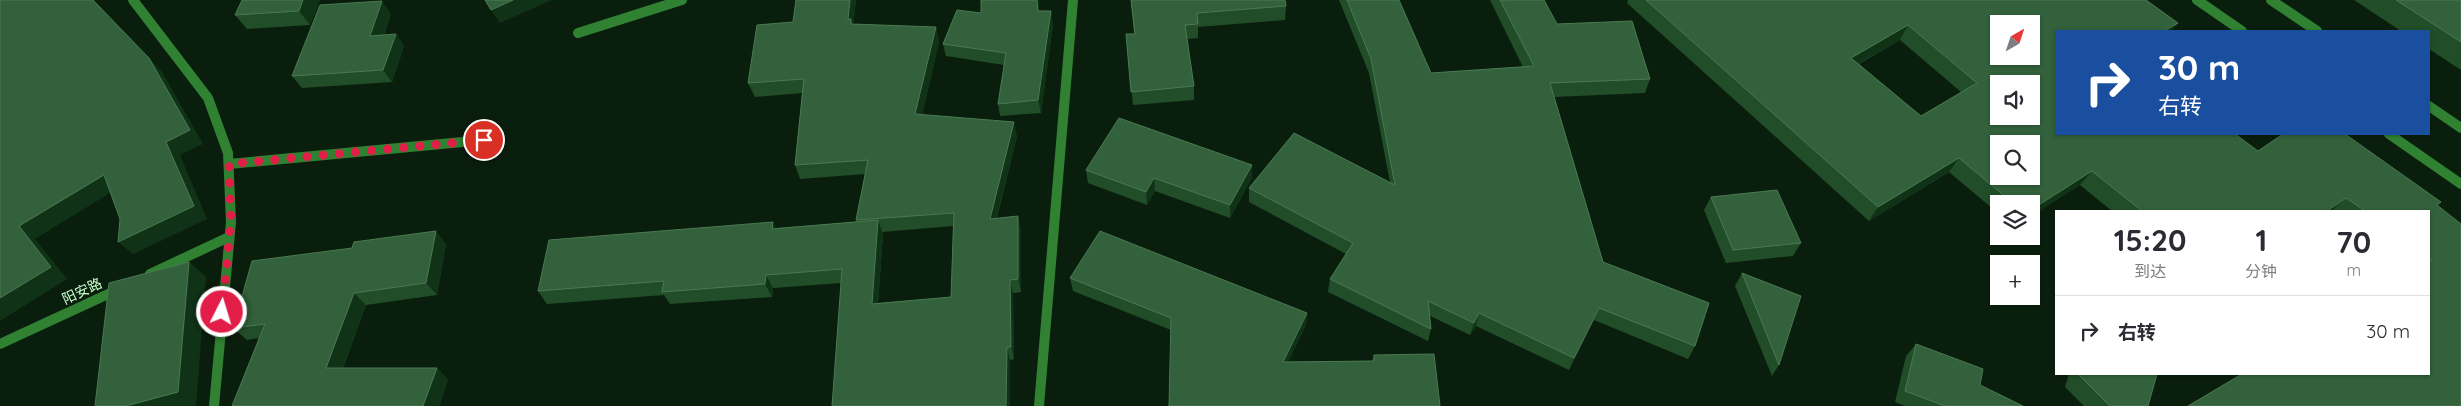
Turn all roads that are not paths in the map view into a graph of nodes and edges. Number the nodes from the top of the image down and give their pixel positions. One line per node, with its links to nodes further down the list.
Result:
1 (133, 0): 13 (street)
2 (682, 0): 8 (street)
3 (1073, 0): 18 (street)
4 (2197, 0): 6 (street)
5 (2271, 0): 7 (street)
6 (2241, 30)
7 (2316, 30)
8 (578, 33)
9 (2430, 107): 10 (street)
10 (2461, 128)
11 (2390, 135): 14 (street)
12 (484, 140): 13 (street)
13 (229, 164): 15 (street)
14 (2461, 184)
15 (229, 237): 16 (street, 阳安路); 17 (street)
16 (0, 344)
17 (214, 406)
18 (1039, 406)

